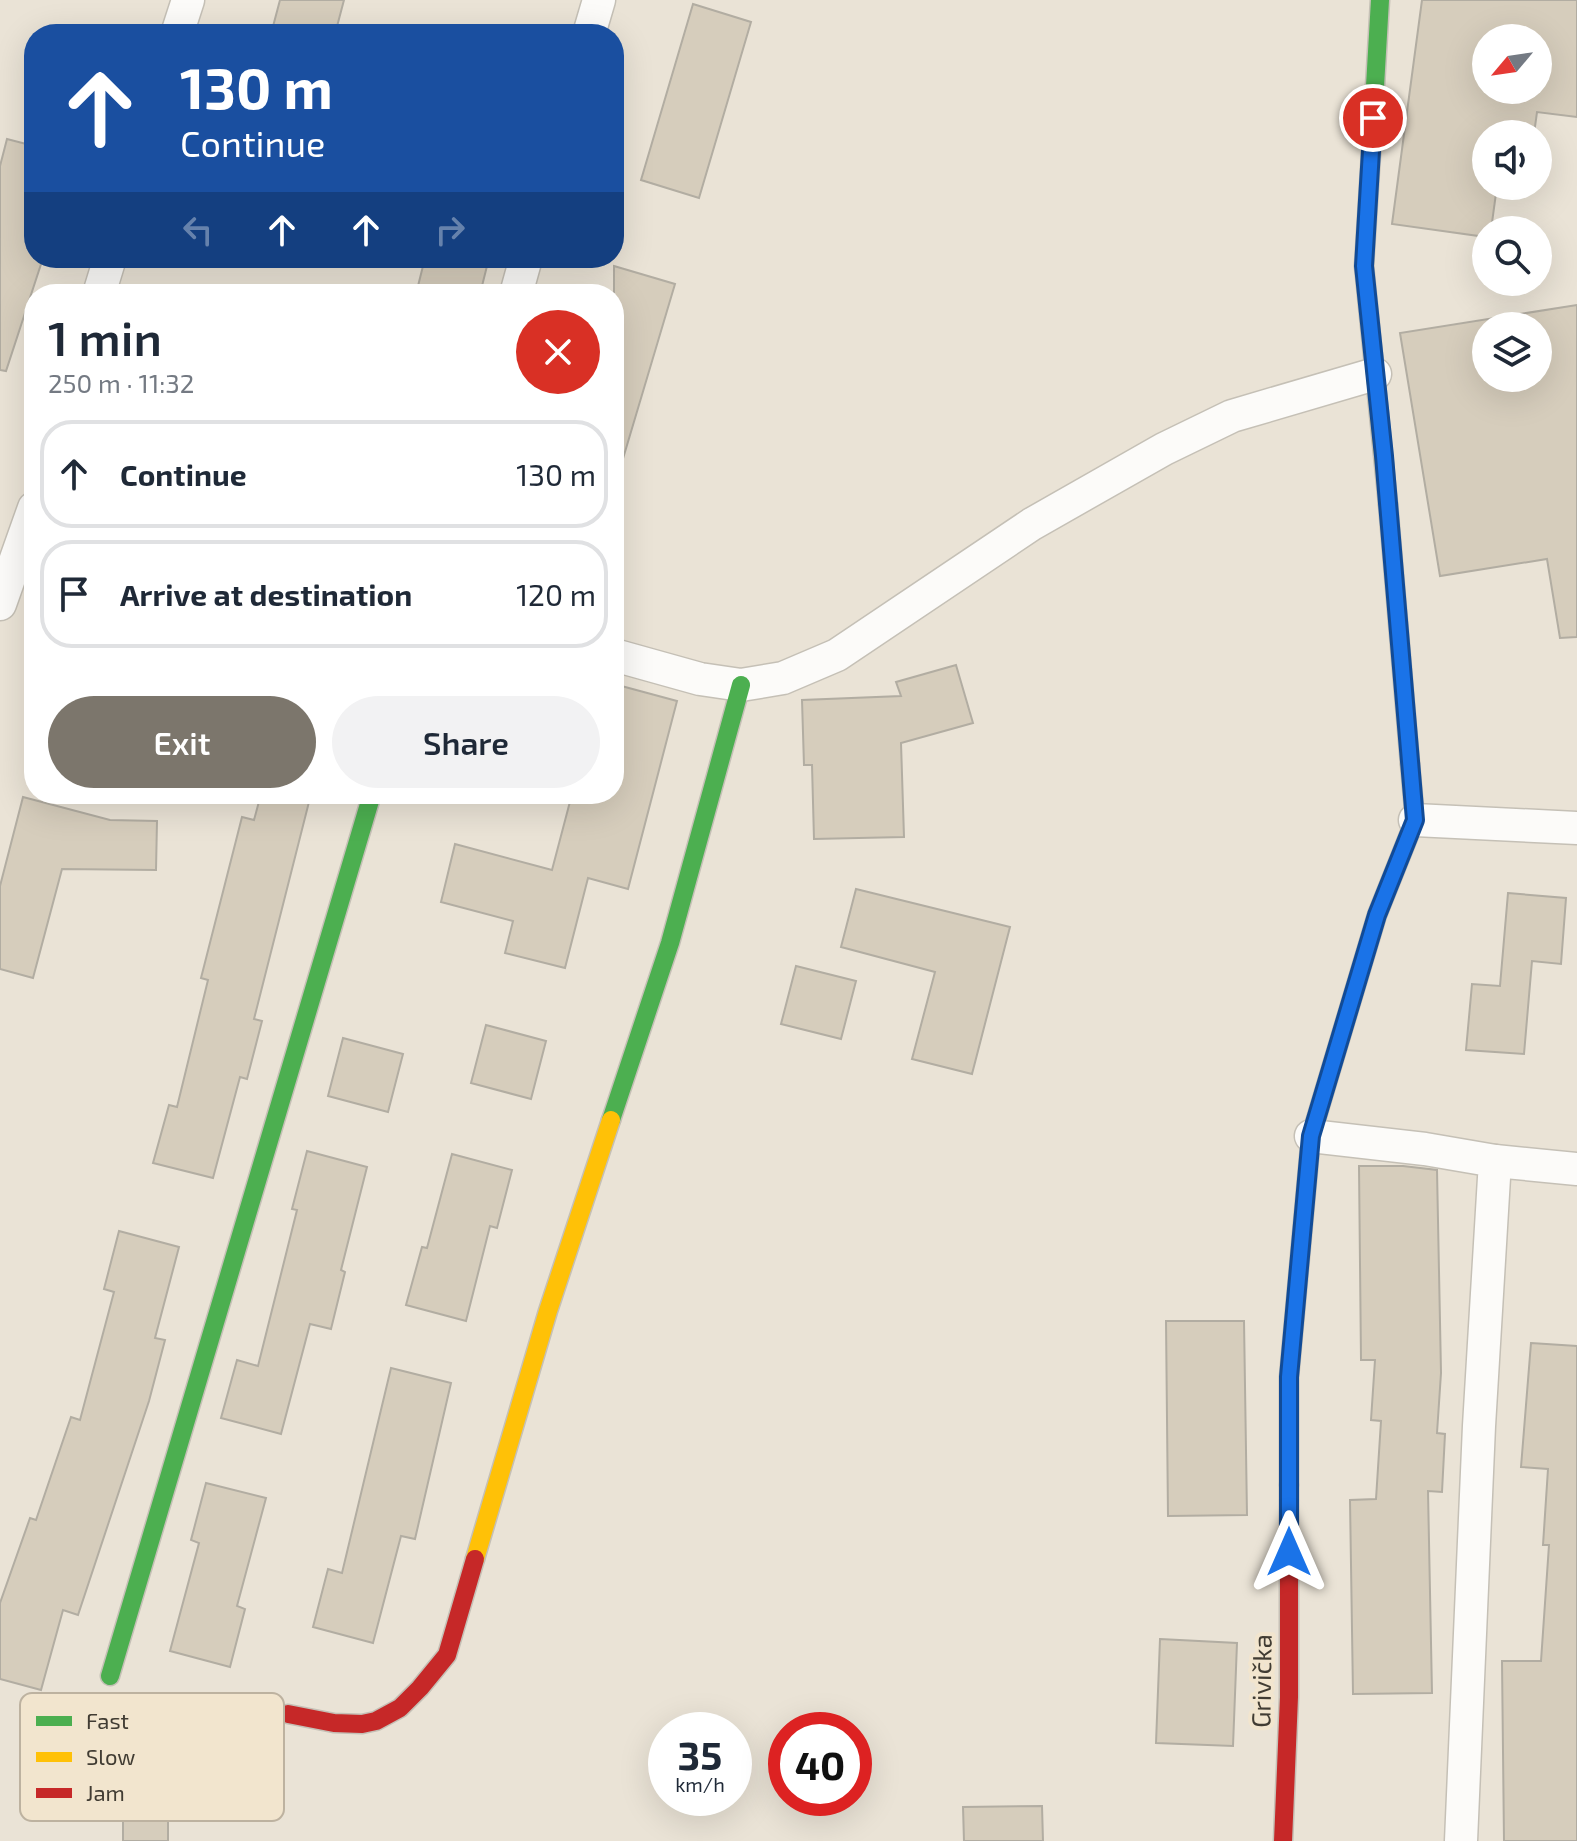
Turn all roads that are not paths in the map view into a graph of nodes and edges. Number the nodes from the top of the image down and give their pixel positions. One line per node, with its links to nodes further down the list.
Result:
1 (188, 0): 4 (street)
2 (599, 0): 5 (street)
3 (1380, 0): 6 (street)
4 (180, 24)
5 (592, 24)
6 (1375, 374): 10 (street); 12 (street)
7 (24, 543): 8 (street)
8 (0, 604)
9 (624, 658): 10 (street)
10 (741, 685): 18 (street)
11 (369, 804): 17 (street)
12 (1415, 820): 13 (street); 14 (street, Grivička)
13 (1577, 828)
14 (1311, 1136): 15 (street); 19 (street, Grivička)
15 (1495, 1161): 16 (street); 20 (street)
16 (1577, 1169)
17 (110, 1676)
18 (288, 1714)
19 (1283, 1841)
20 (1461, 1841)

